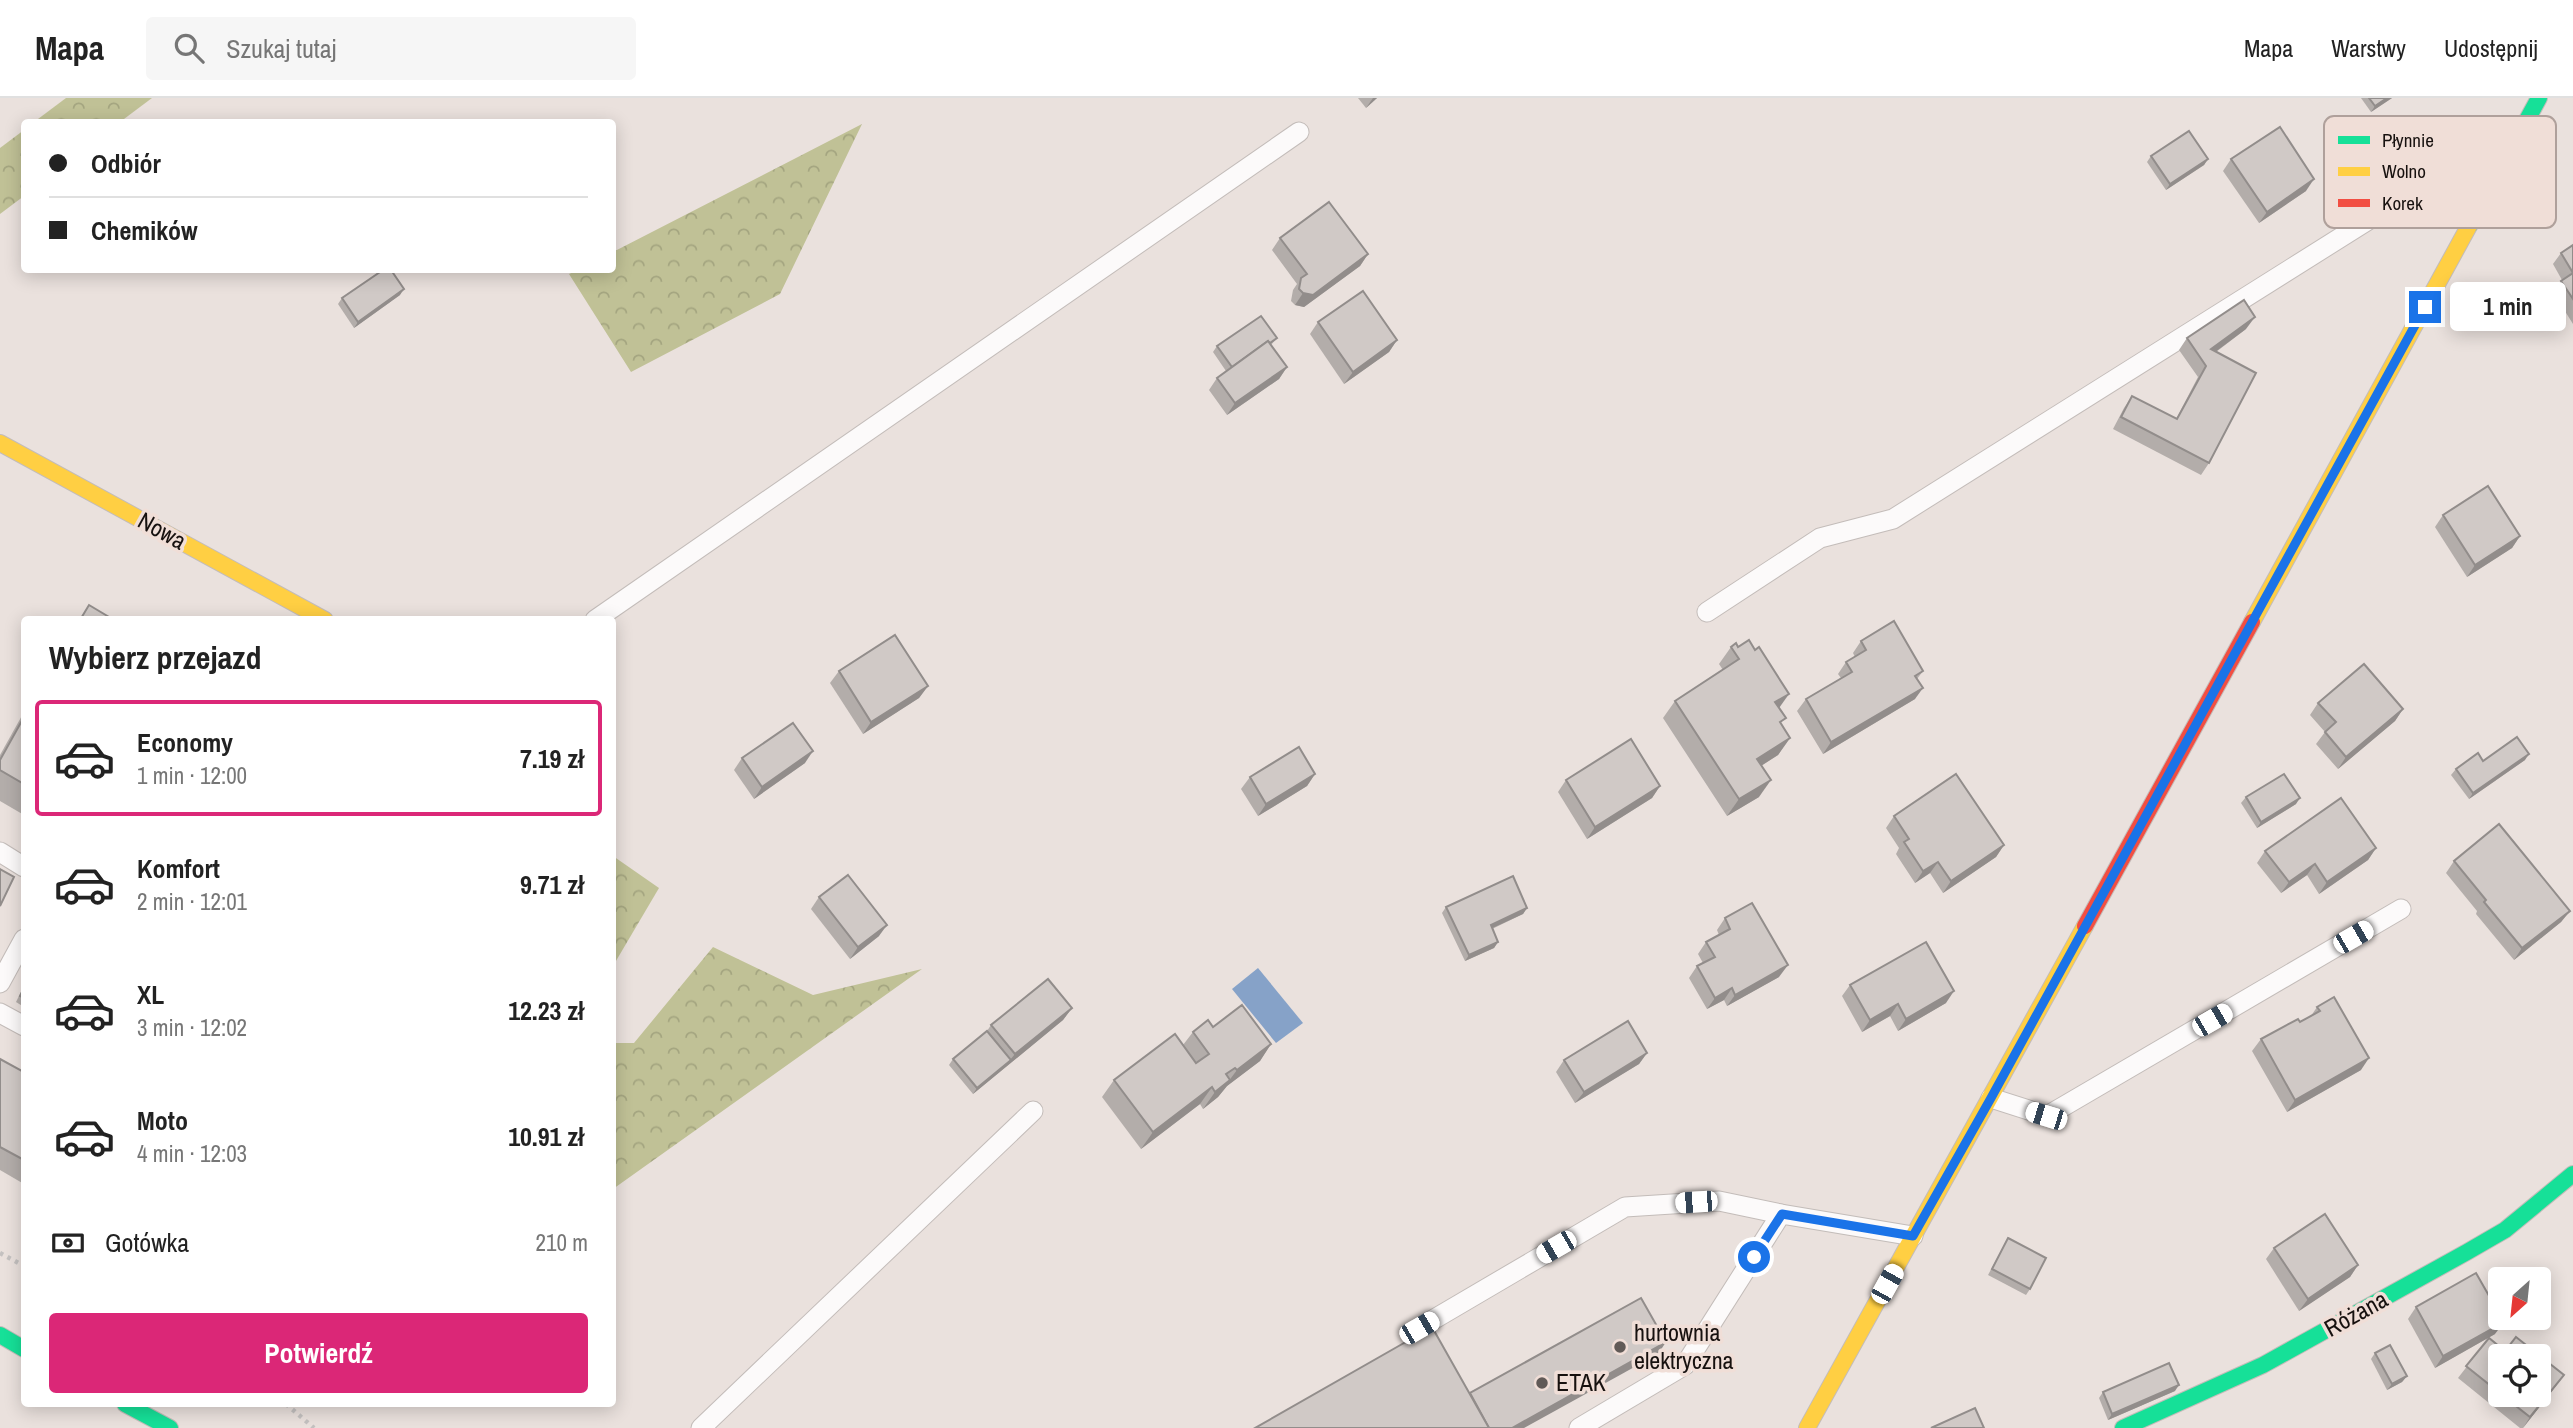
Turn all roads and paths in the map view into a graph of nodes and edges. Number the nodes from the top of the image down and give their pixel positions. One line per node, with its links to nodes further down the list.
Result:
1 (2539, 98): 2 (main road)
2 (2529, 116)
3 (1299, 132): 9 (lane)
4 (2357, 228): 7 (lane)
5 (2468, 228): 17 (main road)
6 (0, 443): 8 (main road, Nowa)
7 (1707, 611)
8 (318, 616)
9 (601, 616)
10 (0, 852): 11 (lane)
11 (21, 865)
12 (2401, 909): 17 (lane)
13 (21, 944): 14 (lane)
14 (0, 983)
15 (0, 1013): 16 (lane)
16 (21, 1024)
17 (1991, 1098): 21 (main road)
18 (1032, 1111): 31 (lane)
19 (2573, 1174): 34 (main road, Różana)
20 (1782, 1214): 21 (lane); 24 (lane); 32 (lane)
21 (1913, 1236): 33 (main road)
22 (0, 1253): 23 (path)
23 (21, 1264)
24 (1419, 1328)
25 (0, 1335): 26 (main road)
26 (21, 1347)
27 (131, 1407): 29 (main road)
28 (290, 1407): 30 (path)
29 (170, 1428)
30 (314, 1428)
31 (701, 1428)
32 (1579, 1428)
33 (1807, 1428)
34 (2123, 1428)

